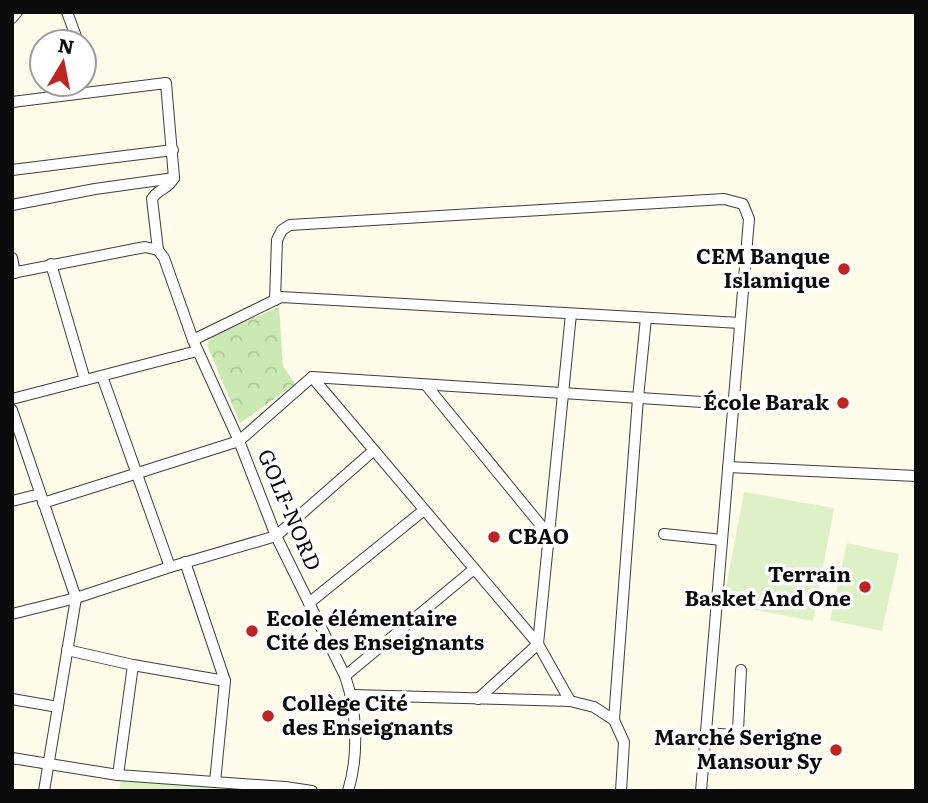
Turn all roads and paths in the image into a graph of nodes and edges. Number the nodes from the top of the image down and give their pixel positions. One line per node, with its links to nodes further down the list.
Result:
1 (17, 12): 2 (street)
2 (12, 18)
3 (12, 102): 4 (street)
4 (173, 150): 5 (street); 6 (street)
5 (12, 170)
6 (174, 178): 7 (street); 8 (street, GOLF-NORD)
7 (12, 205)
8 (158, 250): 10 (street); 16 (street, GOLF-NORD)
9 (12, 258): 11 (street)
10 (51, 264): 11 (street); 19 (street)
11 (14, 273)
12 (275, 300): 13 (street); 15 (street); 16 (street)
13 (571, 314): 14 (street); 21 (street)
14 (646, 318): 15 (street); 22 (street)
15 (740, 323): 24 (street)
16 (195, 346): 17 (street); 26 (street, GOLF-NORD)
17 (102, 376): 19 (street); 29 (street)
18 (312, 377): 20 (street); 26 (street); 27 (street)
19 (85, 380): 23 (street)
20 (426, 384): 21 (street); 34 (street)
21 (562, 393): 22 (street); 34 (street)
22 (638, 398): 24 (street); 55 (street)
23 (12, 399)
24 (733, 404): 28 (street)
25 (12, 410): 31 (street)
26 (239, 441): 29 (street); 36 (street, GOLF-NORD)
27 (373, 451): 33 (street); 36 (street)
28 (728, 467): 30 (street); 37 (street)
29 (137, 473): 31 (street); 39 (street)
30 (916, 476)
31 (42, 498): 32 (street); 41 (street)
32 (12, 501)
33 (424, 510): 40 (street); 42 (street)
34 (548, 534): 44 (street)
35 (664, 534): 37 (street)
36 (276, 536): 38 (street); 42 (street, GOLF-NORD)
37 (722, 540): 56 (street)
38 (185, 562): 39 (street); 49 (street)
39 (170, 567): 41 (street)
40 (474, 569): 44 (street); 48 (street)
41 (76, 598): 43 (street); 45 (street)
42 (309, 603): 48 (street, GOLF-NORD)
43 (12, 614)
44 (538, 644): 52 (street); 53 (street)
45 (67, 650): 46 (street); 54 (street)
46 (133, 665): 49 (street); 59 (street)
47 (741, 670): 56 (street)
48 (345, 676): 50 (street, GOLF-NORD)
49 (225, 681): 60 (street)
50 (352, 695): 52 (street); 63 (street, GOLF-NORD)
51 (12, 699): 54 (street)
52 (478, 699): 53 (street)
53 (570, 701): 55 (street)
54 (58, 706): 58 (street)
55 (614, 720): 64 (street)
56 (706, 733): 65 (street)
57 (12, 758): 58 (street)
58 (48, 764): 59 (street); 61 (street)
59 (118, 775): 60 (street)
60 (215, 782): 62 (street)
61 (44, 791)
62 (312, 791)
63 (348, 791)
64 (621, 791)
65 (701, 791)

